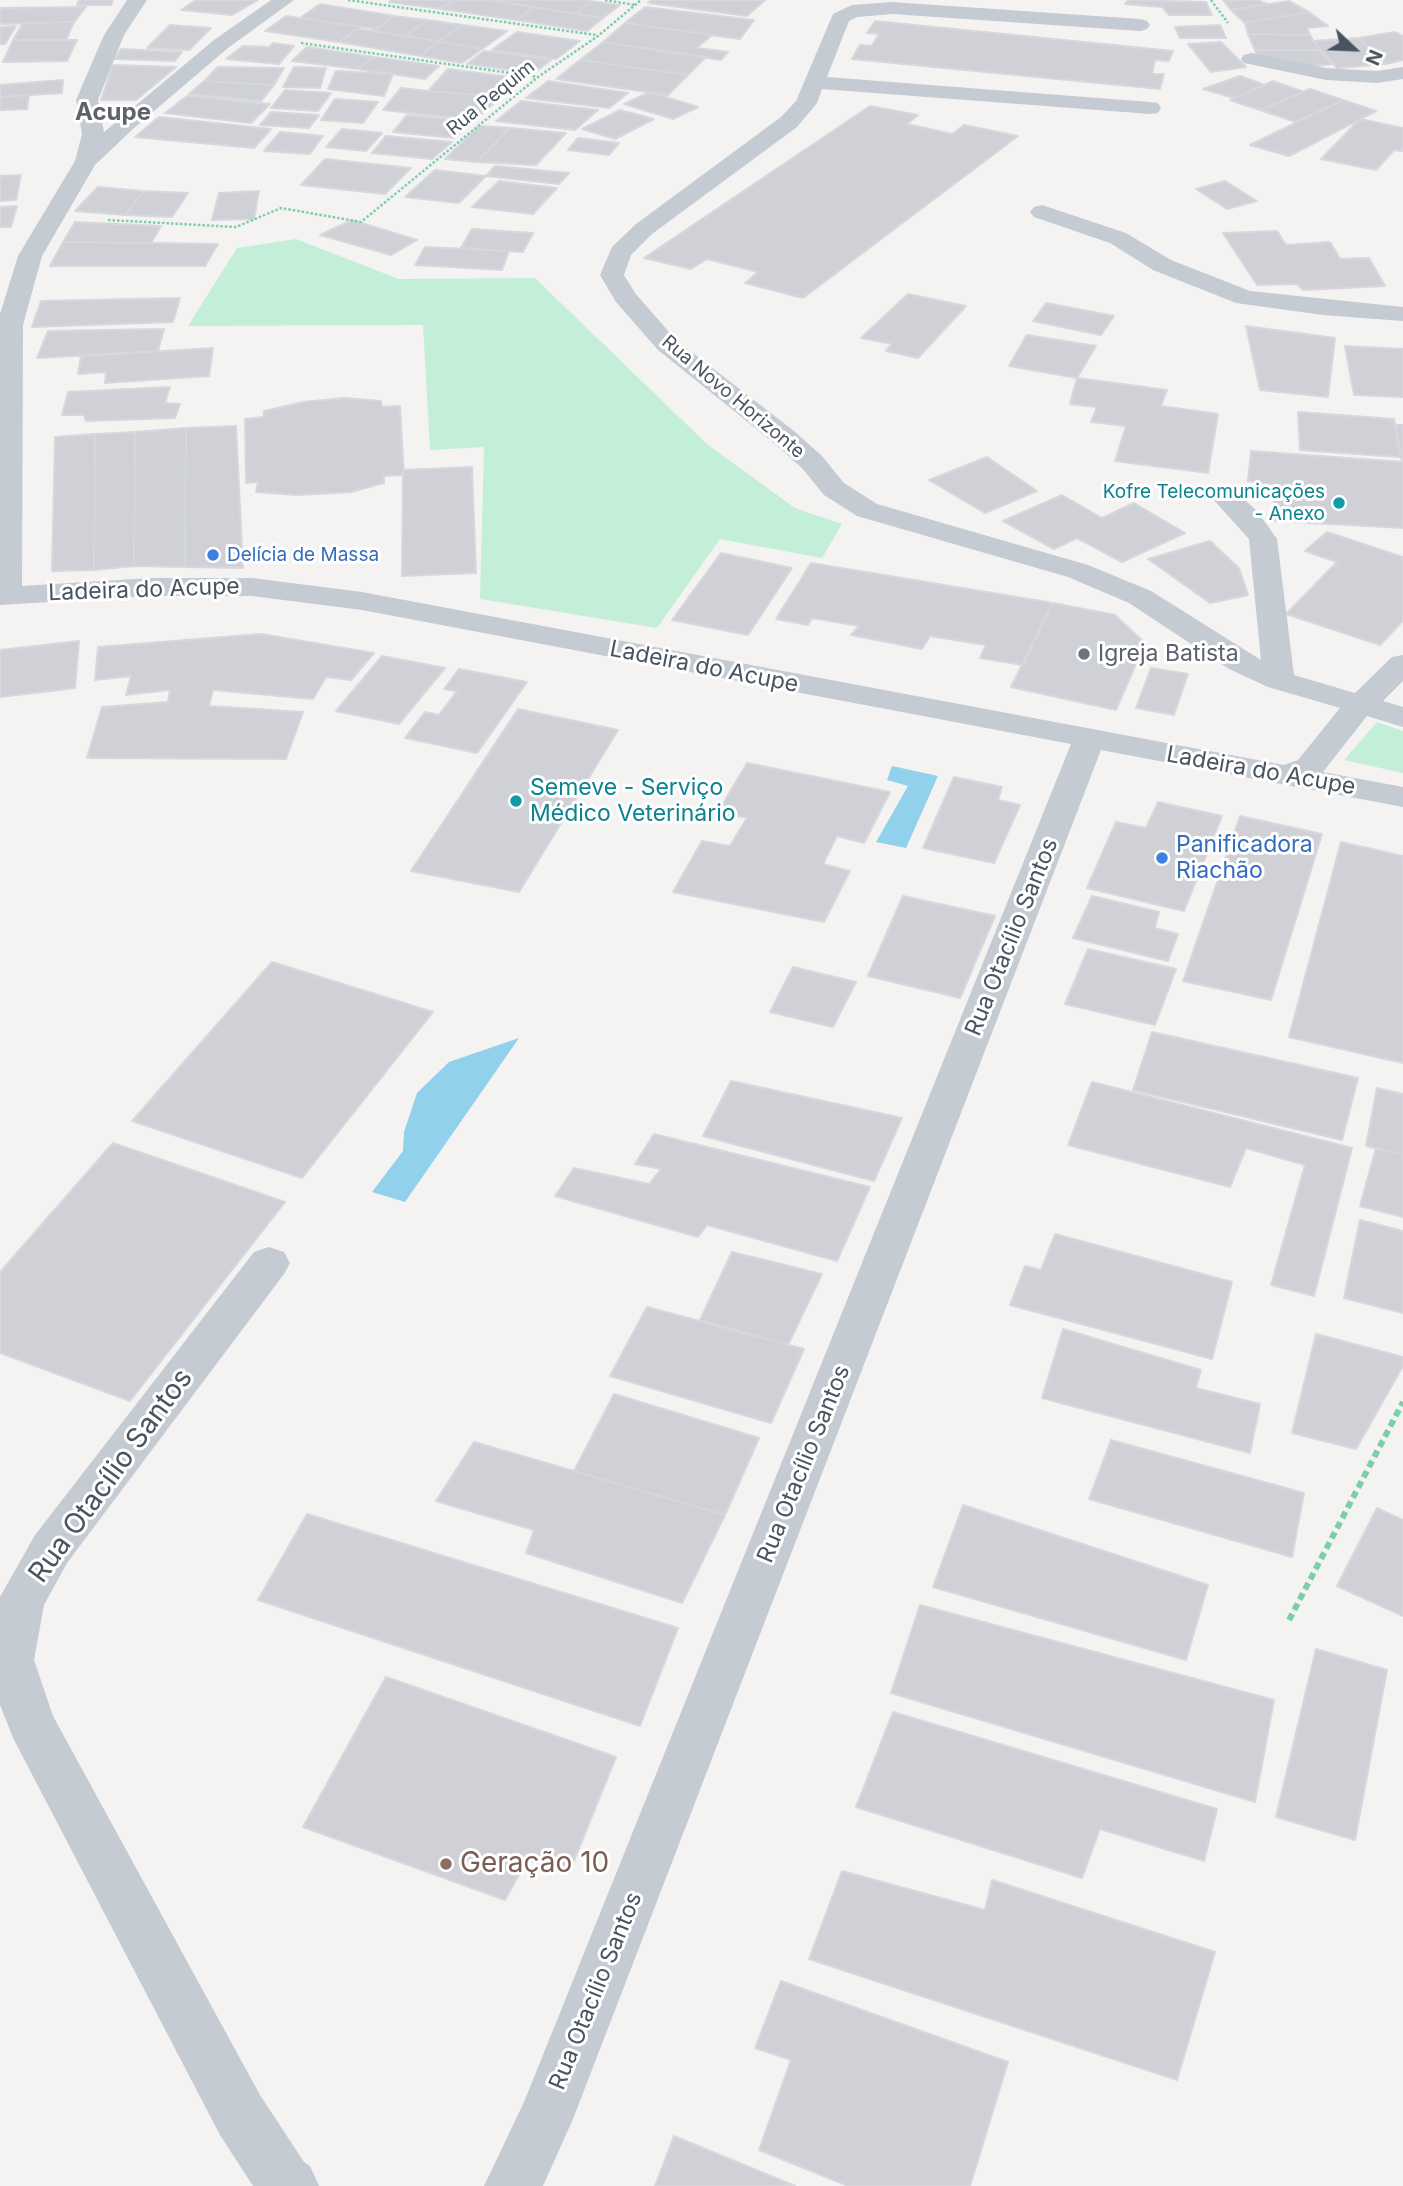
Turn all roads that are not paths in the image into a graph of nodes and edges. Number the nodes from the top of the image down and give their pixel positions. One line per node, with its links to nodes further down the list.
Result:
1 (137, 0): 8 (street)
2 (284, 0): 8 (street)
3 (1140, 24): 6 (street, Rua Novo Horizonte)
4 (1251, 59): 5 (street)
5 (1403, 74)
6 (813, 82): 7 (street); 14 (street, Rua Novo Horizonte)
7 (1150, 108)
8 (86, 161): 12 (street)
9 (1042, 212): 10 (street)
10 (1403, 314)
11 (1226, 497): 14 (street)
12 (3, 596): 17 (street, Ladeira do Acupe)
13 (1403, 664): 15 (street)
14 (1279, 680): 15 (street, Rua Novo Horizonte)
15 (1360, 705): 16 (street, Rua Novo Horizonte); 18 (street)
16 (1403, 717)
17 (1089, 740): 18 (street, Ladeira do Acupe); 22 (street, Rua Otacílio Santos)
18 (1286, 775): 19 (street, Ladeira do Acupe)
19 (1403, 797)
20 (270, 1263): 21 (street, Rua Otacílio Santos)
21 (290, 2186)
22 (513, 2186)

